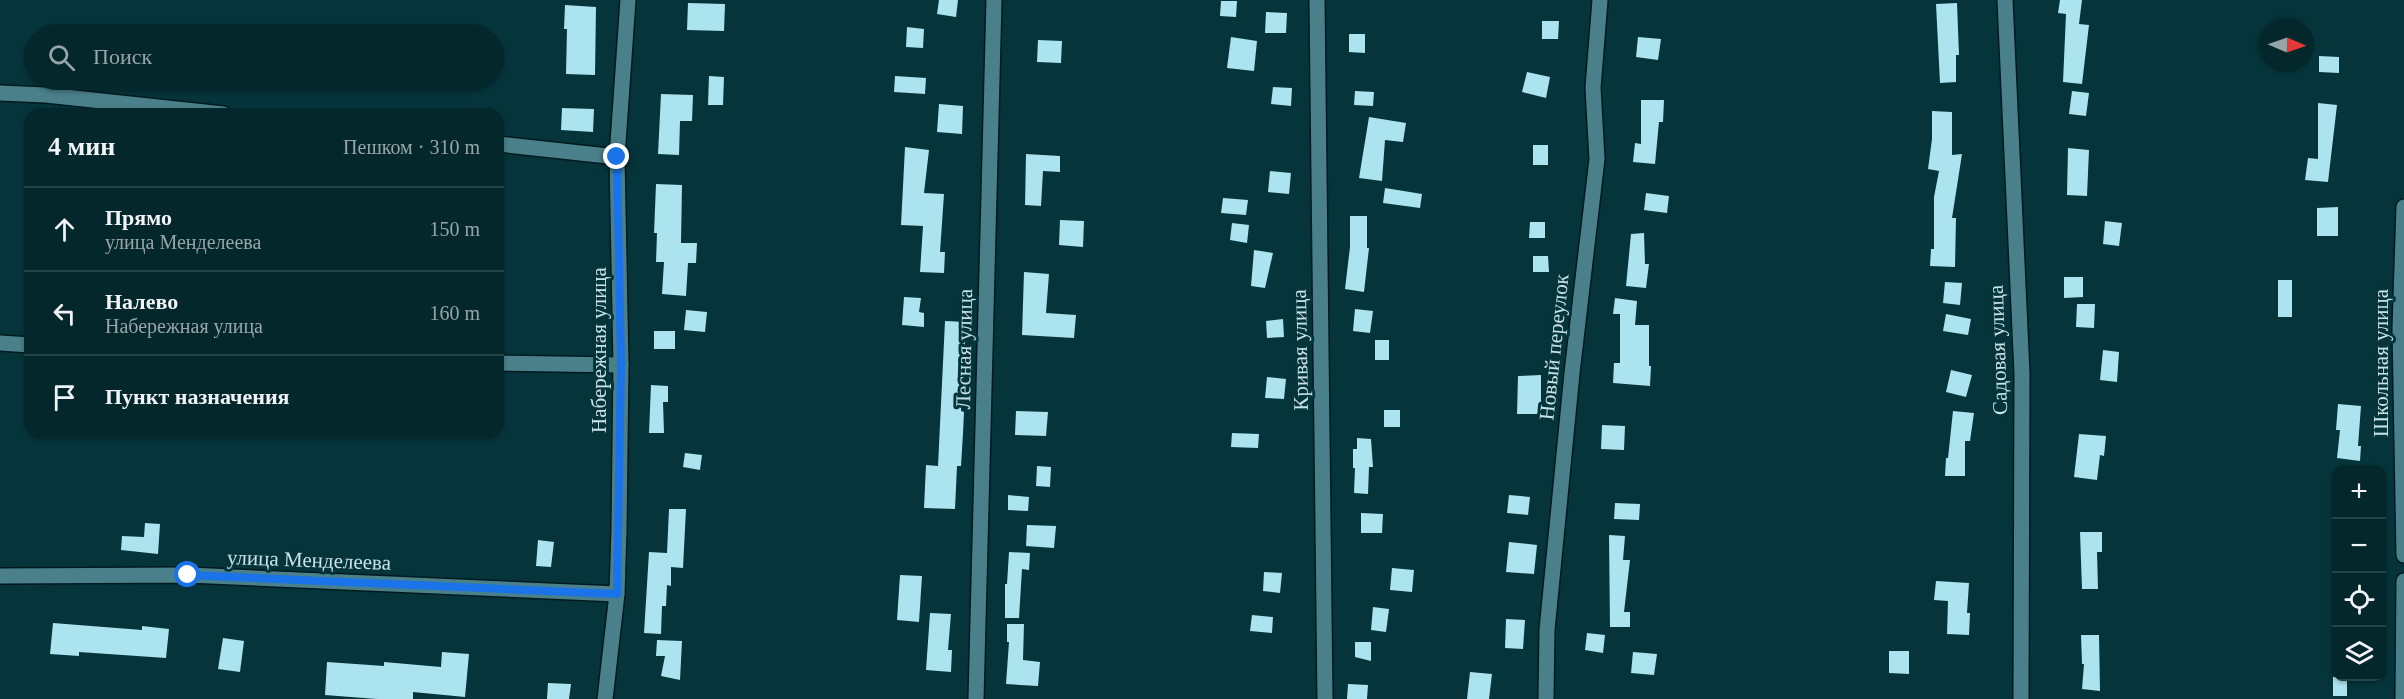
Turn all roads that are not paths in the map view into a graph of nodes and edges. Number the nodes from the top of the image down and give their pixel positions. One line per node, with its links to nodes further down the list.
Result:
1 (628, 0): 9 (street, Набережная улица)
2 (994, 0): 20 (street, Лесная улица)
3 (1317, 0): 21 (street, Кривая улица)
4 (1600, 0): 22 (street, Новый переулок)
5 (2005, 0): 23 (street, Садовая улица)
6 (0, 93): 7 (street)
7 (167, 108)
8 (504, 145): 9 (street)
9 (617, 157): 14 (street, Набережная улица)
10 (2404, 207): 15 (street, Школьная улица)
11 (0, 343): 12 (street)
12 (24, 345)
13 (504, 363): 14 (street)
14 (621, 365): 18 (street, Набережная улица)
15 (2404, 555)
16 (0, 576): 18 (street, улица Менделеева)
17 (2404, 581): 24 (street)
18 (617, 594): 19 (street, Набережная улица)
19 (605, 699)
20 (976, 699)
21 (1325, 699)
22 (1546, 699)
23 (2021, 699)
24 (2403, 699)

